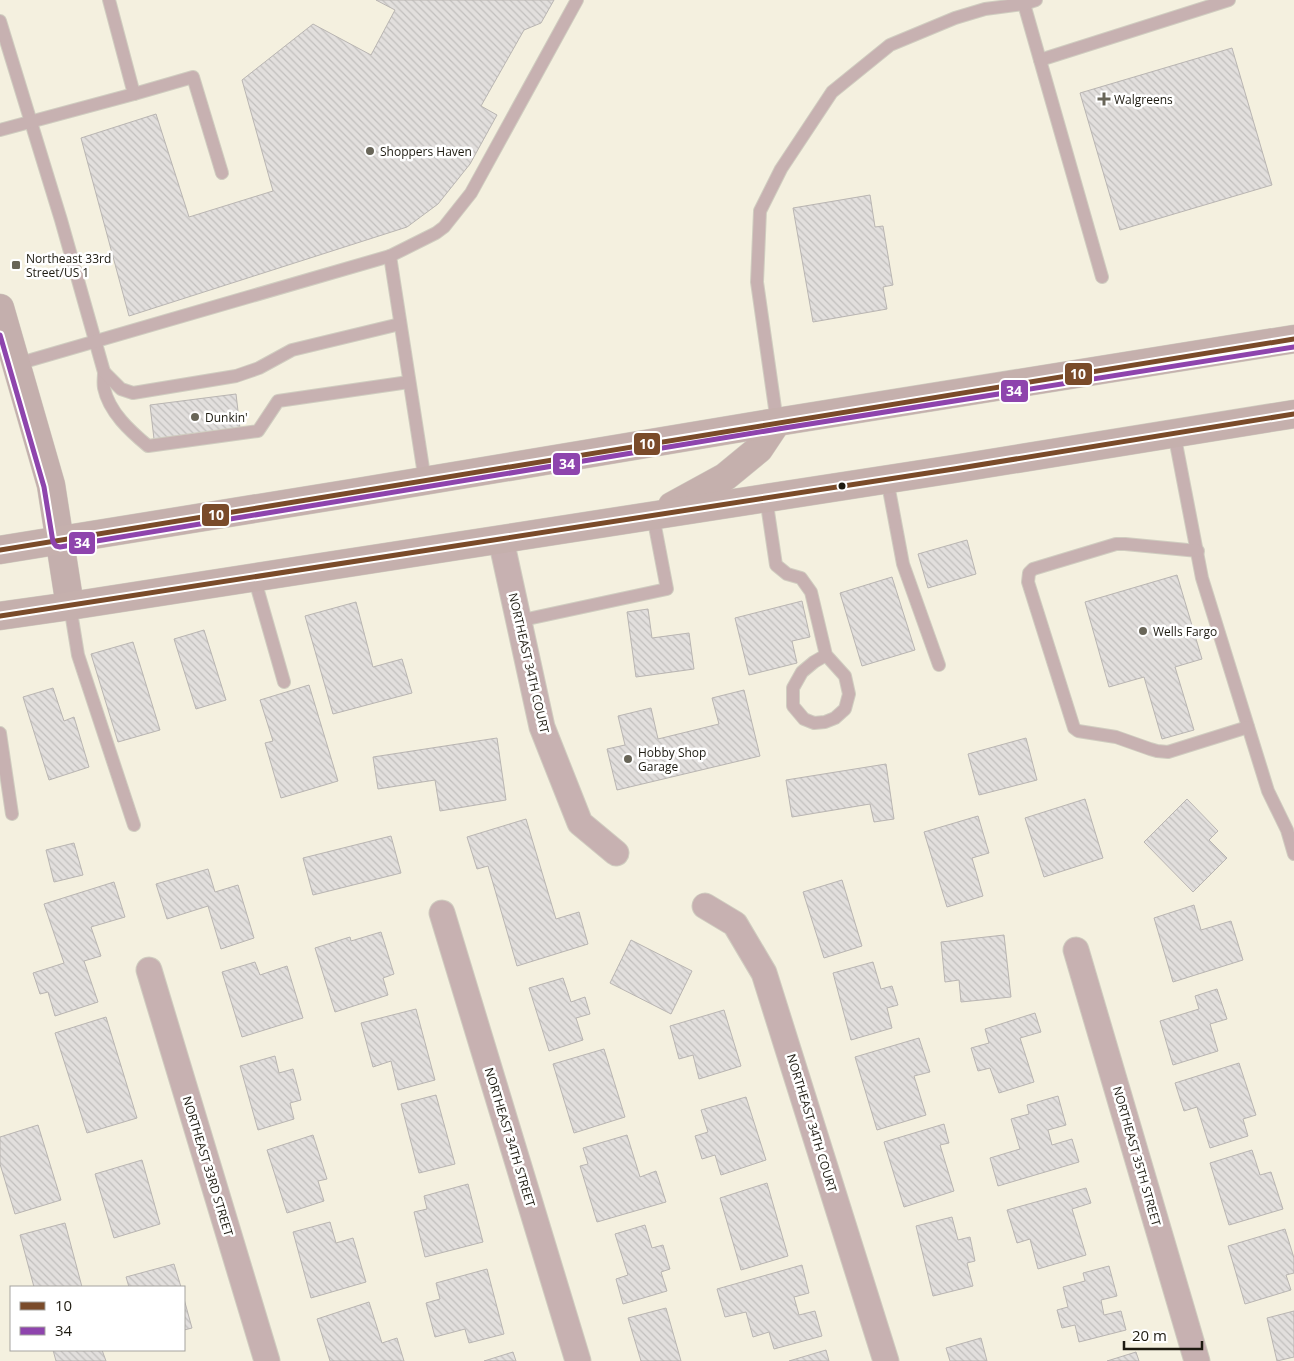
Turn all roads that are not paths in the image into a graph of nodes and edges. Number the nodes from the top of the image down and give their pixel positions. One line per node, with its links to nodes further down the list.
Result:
1 (109, 0): 7 (lane)
2 (577, 0): 11 (lane)
3 (1229, 0): 6 (lane)
4 (1030, 2): 6 (lane); 21 (lane)
5 (0, 21): 8 (lane)
6 (1040, 60): 12 (lane)
7 (134, 94): 8 (lane); 10 (lane)
8 (30, 122): 9 (lane); 16 (lane)
9 (0, 130)
10 (222, 173)
11 (390, 256): 14 (lane); 16 (lane)
12 (1102, 277)
13 (0, 311): 17 (street)
14 (400, 324): 18 (lane); 19 (lane)
15 (1294, 340): 21 (main road)
16 (94, 341): 17 (lane); 18 (lane)
17 (17, 364): 27 (street)
18 (104, 372): 19 (lane)
19 (409, 382): 24 (lane)
20 (1294, 414): 22 (main road)
21 (777, 422): 24 (main road); 26 (main road)
22 (1174, 433): 23 (main road); 30 (lane)
23 (887, 479): 25 (main road); 36 (lane)
24 (425, 481): 27 (main road)
25 (766, 498): 26 (main road); 35 (lane)
26 (653, 516): 28 (main road); 34 (lane)
27 (60, 540): 29 (main road); 32 (street)
28 (501, 540): 31 (main road); 34 (street, NORTHEAST 34TH COURT)
29 (0, 550)
30 (1198, 551): 38 (lane); 38 (lane)
31 (254, 577): 32 (main road); 37 (lane)
32 (70, 606): 33 (main road); 41 (lane)
33 (0, 616)
34 (518, 621): 43 (street, NORTHEAST 34TH COURT)
35 (826, 655): 35 (lane)
36 (939, 665)
37 (284, 682)
38 (1248, 727): 42 (lane)
39 (0, 733): 40 (lane)
40 (12, 814)
41 (134, 825)
42 (1290, 829): 44 (lane)
43 (616, 853)
44 (1294, 854)
45 (705, 906): 51 (street, NORTHEAST 34TH COURT)
46 (442, 913): 50 (street, NORTHEAST 34TH STREET)
47 (1076, 950): 52 (street, NORTHEAST 35TH STREET)
48 (149, 970): 49 (street, NORTHEAST 33RD STREET)
49 (267, 1361)
50 (578, 1361)
51 (886, 1361)
52 (1197, 1361)

